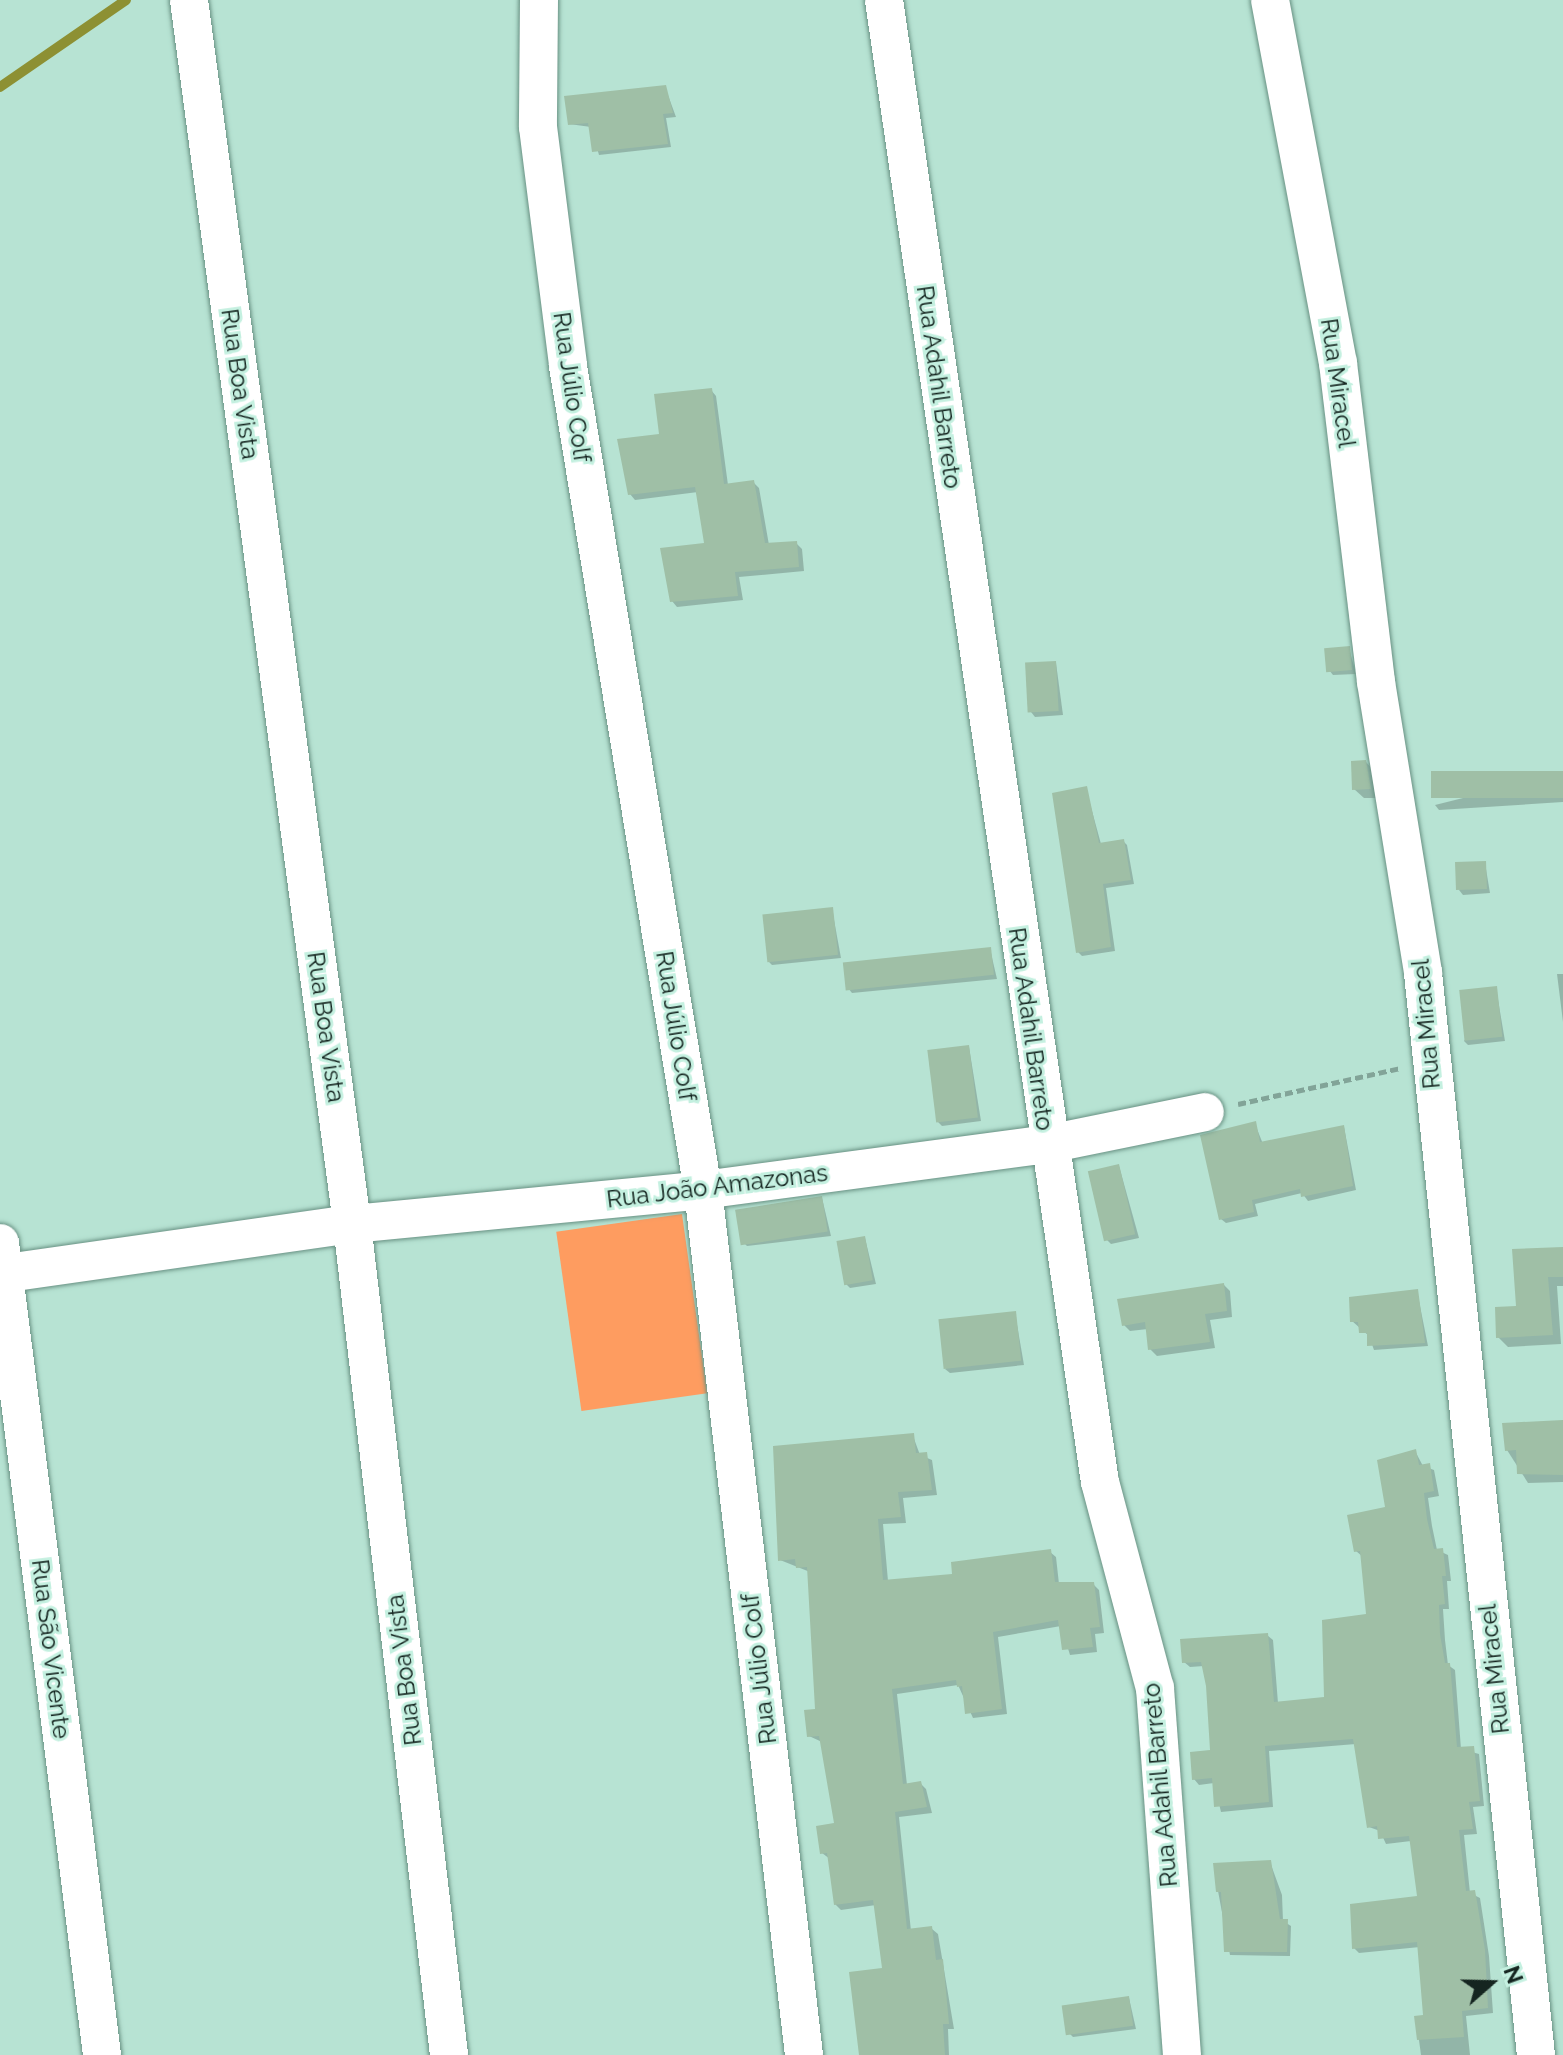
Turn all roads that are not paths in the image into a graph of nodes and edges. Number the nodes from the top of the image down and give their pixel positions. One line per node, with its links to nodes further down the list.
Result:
1 (189, 0): 8 (street, Rua Boa Vista)
2 (539, 0): 7 (street, Rua Júlio Colf)
3 (884, 0): 6 (street, Rua Adahil Barreto)
4 (1270, 0): 14 (street, Rua Miracel)
5 (1205, 1112): 6 (street, Rua João Amazonas)
6 (1048, 1144): 7 (street, Rua João Amazonas); 13 (street, Rua Adahil Barreto)
7 (703, 1190): 8 (street, Rua João Amazonas); 12 (street, Rua Júlio Colf)
8 (352, 1224): 9 (street, Rua João Amazonas); 11 (street, Rua Boa Vista)
9 (1, 1264): 10 (street, Rua São Vicente)
10 (102, 2055)
11 (449, 2055)
12 (804, 2055)
13 (1182, 2055)
14 (1536, 2055)

